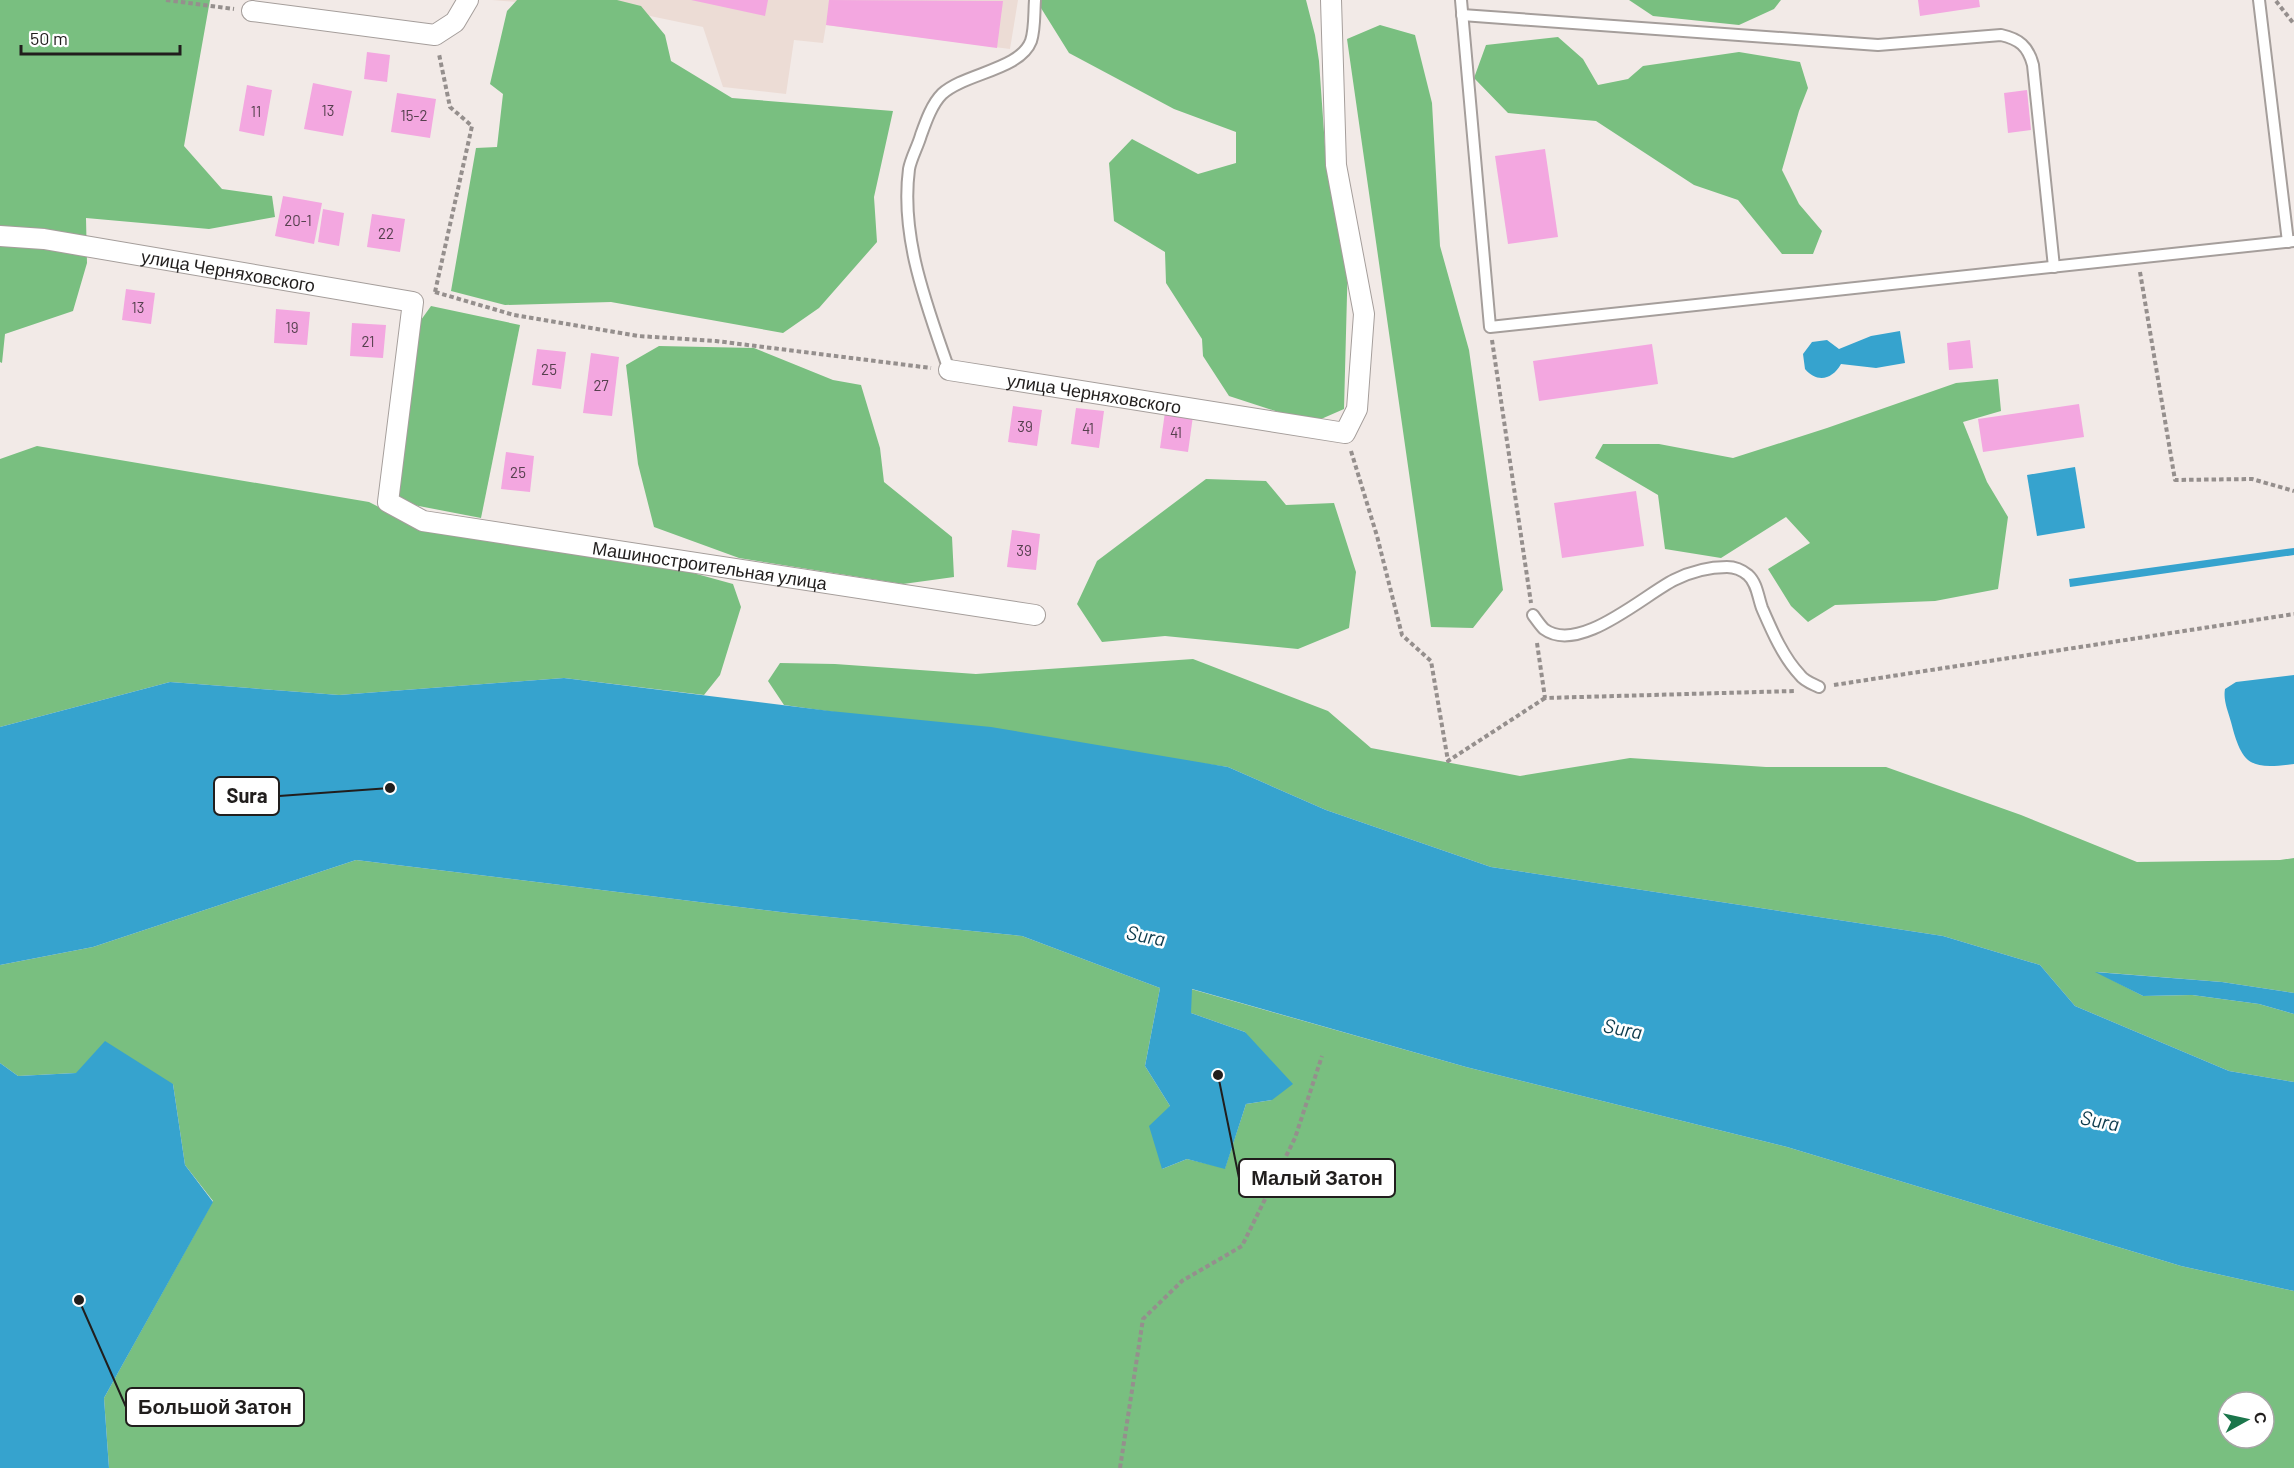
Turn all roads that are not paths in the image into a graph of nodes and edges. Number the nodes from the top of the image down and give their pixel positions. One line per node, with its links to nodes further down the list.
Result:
1 (468, 0): 6 (street)
2 (1035, 0): 11 (lane)
3 (1330, 0): 11 (street, улица Черняховского)
4 (1461, 0): 7 (lane)
5 (2259, 0): 9 (lane)
6 (252, 11)
7 (1462, 15): 10 (lane); 10 (lane)
8 (0, 236): 12 (street, улица Черняховского)
9 (2291, 241): 10 (lane)
10 (2054, 267)
11 (949, 370)
12 (388, 502): 13 (street, Машиностроительная улица)
13 (1035, 615)
14 (1533, 615): 15 (lane)
15 (1819, 687)

